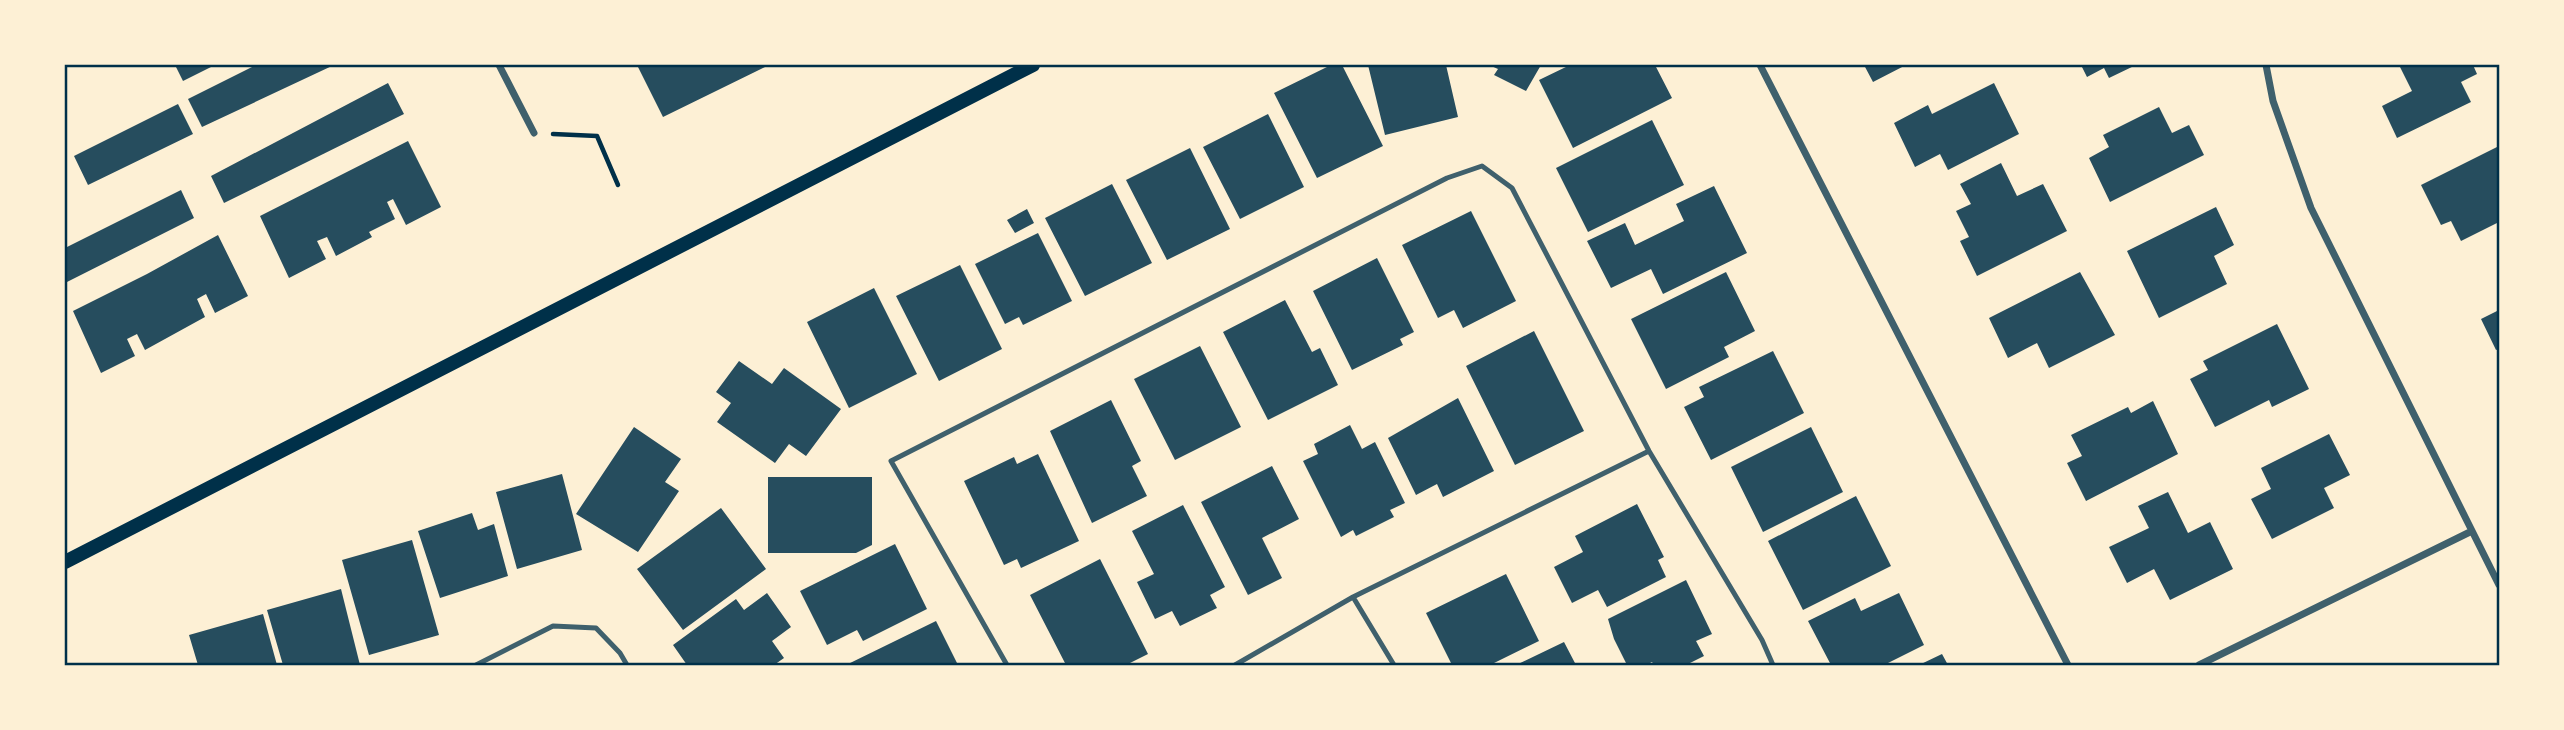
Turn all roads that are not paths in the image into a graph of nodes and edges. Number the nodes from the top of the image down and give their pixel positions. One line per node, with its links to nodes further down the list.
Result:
1 (500, 65): 5 (street)
2 (1033, 65): 8 (main road)
3 (1760, 65): 17 (street)
4 (2266, 65): 7 (street)
5 (534, 134)
6 (1649, 451): 10 (lane); 13 (lane); 16 (lane)
7 (2472, 531): 9 (street); 18 (street)
8 (65, 562)
9 (2499, 585)
10 (1353, 597): 14 (lane); 15 (lane)
11 (476, 665): 12 (lane)
12 (627, 665)
13 (1007, 665)
14 (1235, 665)
15 (1394, 665)
16 (1773, 665)
17 (2068, 665)
18 (2199, 665)

